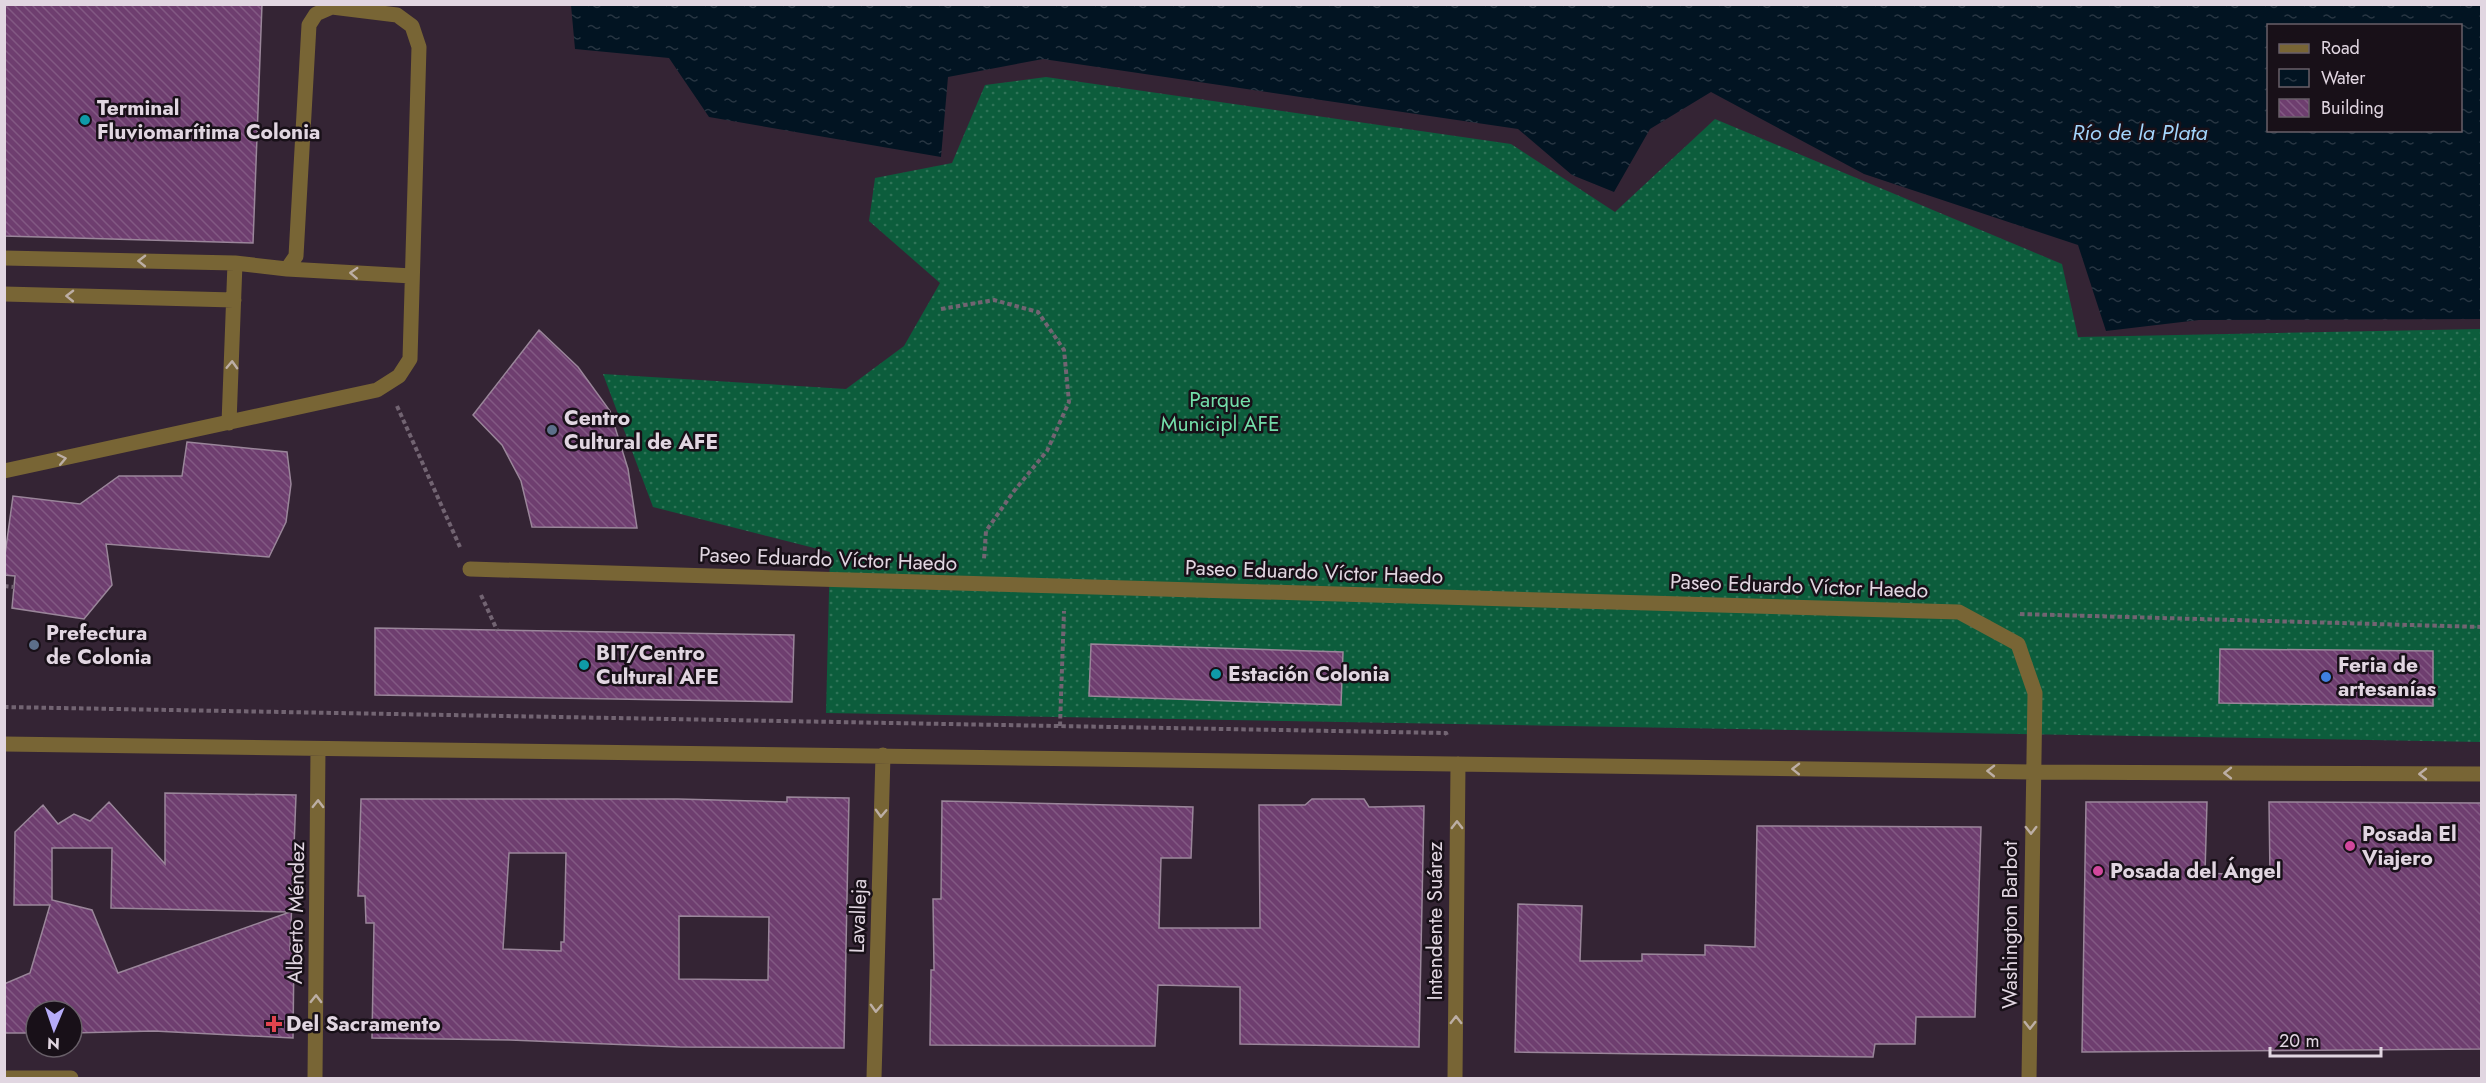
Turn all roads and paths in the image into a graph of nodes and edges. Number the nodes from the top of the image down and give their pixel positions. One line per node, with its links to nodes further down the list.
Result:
1 (4, 258): 2 (street, one-way to 1)
2 (235, 264): 3 (street); 6 (street)
3 (287, 269): 4 (street, one-way to 3); 4 (street)
4 (412, 276): 8 (street)
5 (4, 294): 6 (street, one-way to 5)
6 (234, 300): 9 (street, one-way to 6)
7 (941, 309): 12 (path)
8 (387, 384): 9 (street); 11 (path)
9 (229, 423): 10 (street, one-way to 9)
10 (4, 471)
11 (470, 569): 12 (street, Paseo Eduardo Víctor Haedo); 18 (path)
12 (982, 584): 14 (street, Paseo Eduardo Víctor Haedo)
13 (4, 586): 15 (path)
14 (1065, 586): 20 (path); 26 (street, Paseo Eduardo Víctor Haedo)
15 (14, 587)
16 (2019, 614): 17 (path)
17 (2481, 627)
18 (497, 630)
19 (4, 707): 20 (path)
20 (1060, 727): 24 (path); 25 (path)
21 (4, 744): 22 (street)
22 (318, 748): 23 (street); 30 (street, Alberto Méndez, one-way to 22)
23 (883, 755): 24 (street); 31 (street, Lavalleja, one-way to 31)
24 (1060, 758): 25 (street)
25 (1458, 764): 26 (street, one-way to 25); 32 (street, Intendente Suárez, one-way to 25)
26 (2032, 772): 27 (street, one-way to 26); 33 (street, Washington Barbot, one-way to 33)
27 (2481, 774)
28 (4, 1077): 29 (street)
29 (71, 1078)
30 (315, 1078)
31 (874, 1078)
32 (1455, 1078)
33 (2029, 1078)

